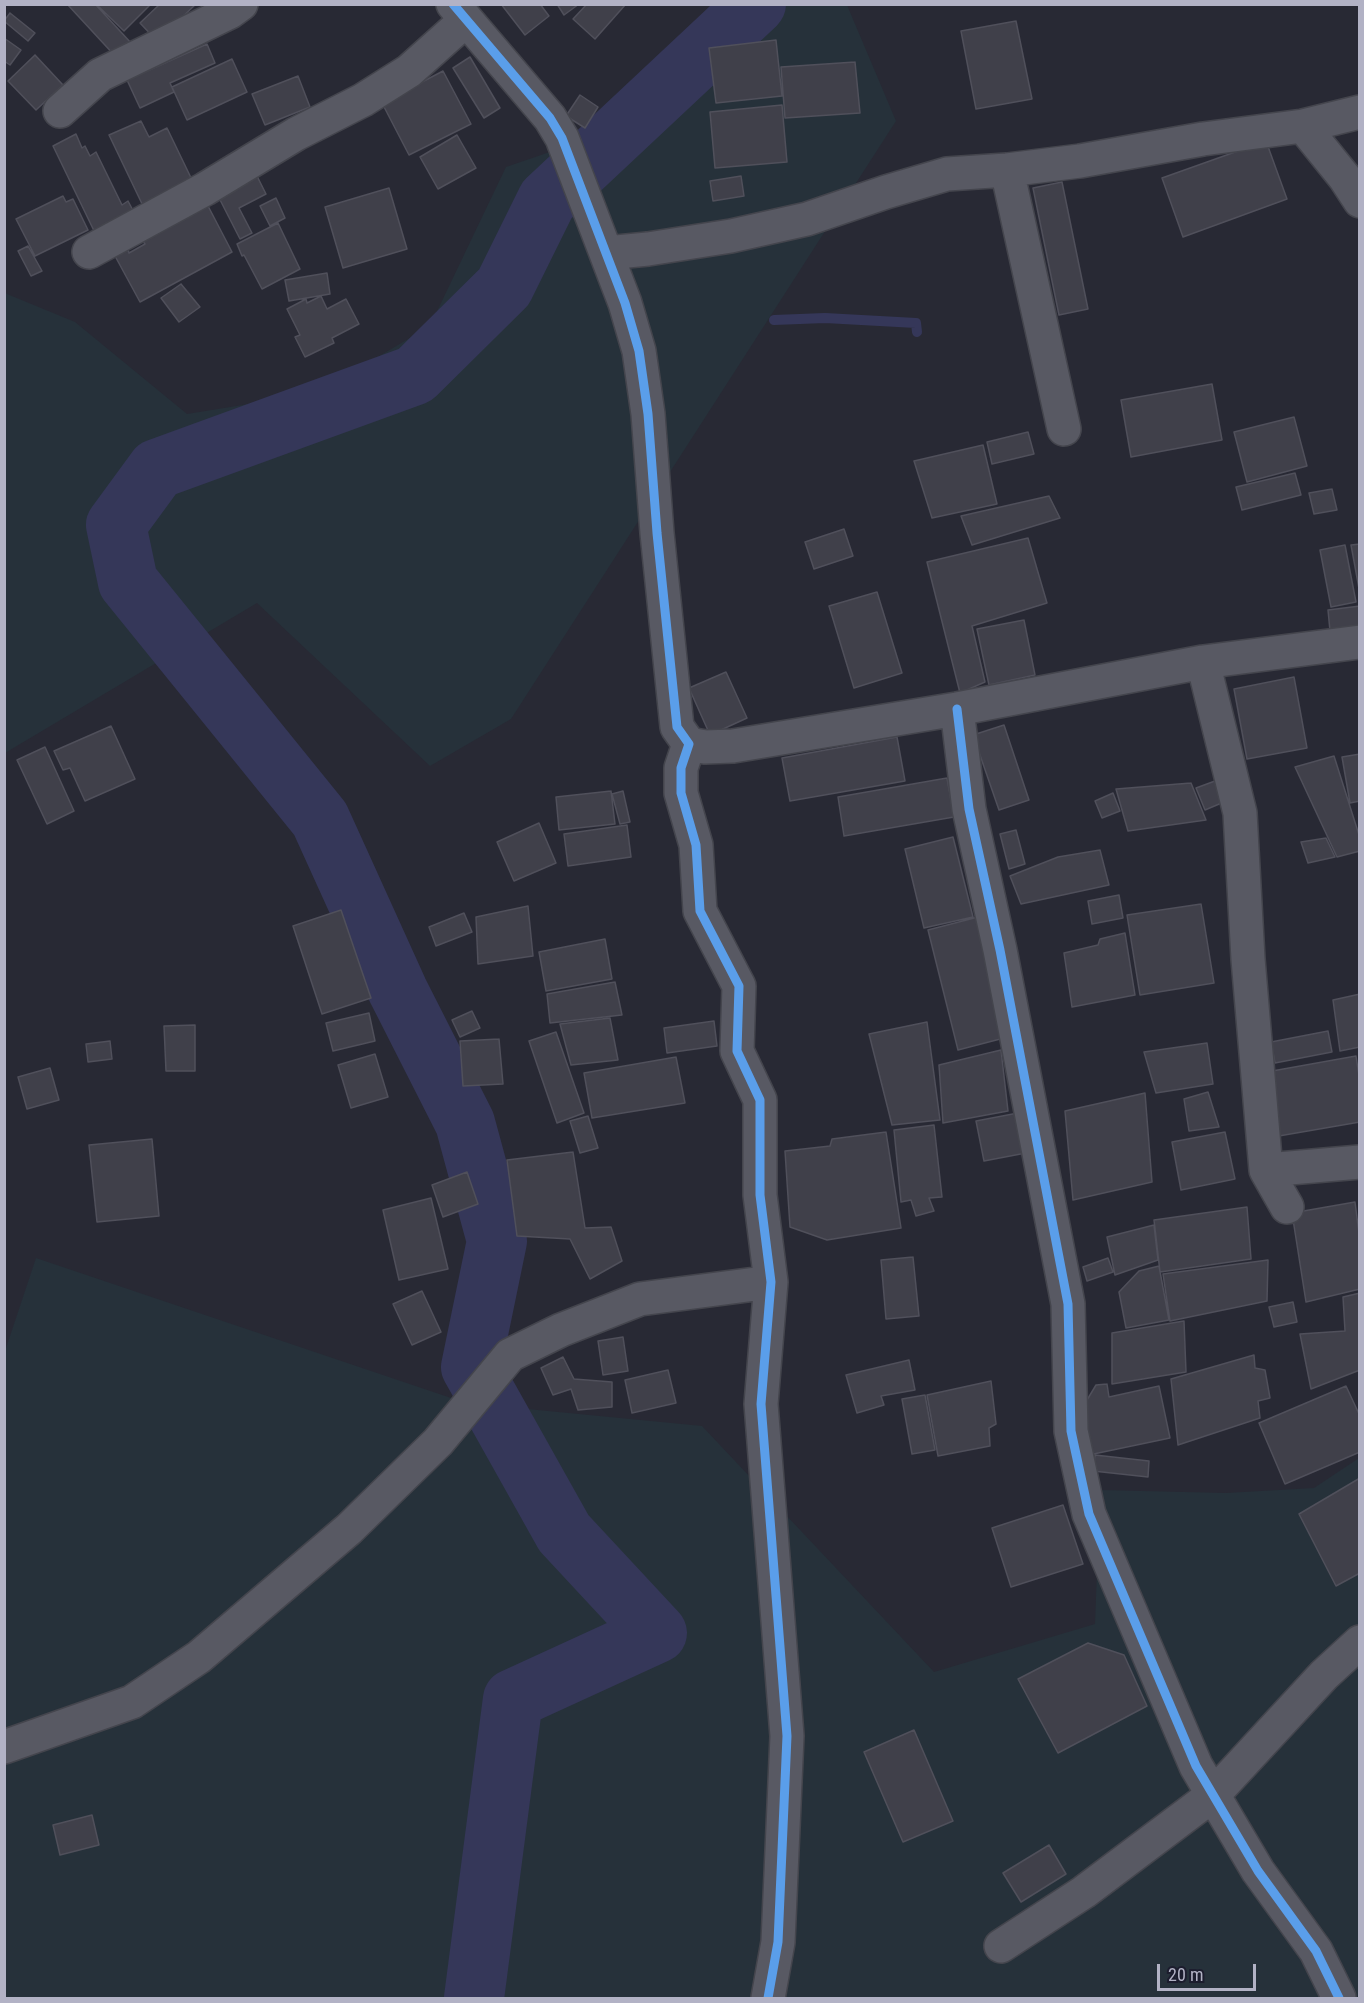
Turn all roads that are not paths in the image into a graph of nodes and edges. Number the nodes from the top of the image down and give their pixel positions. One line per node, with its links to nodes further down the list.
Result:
1 (241, 4): 3 (street)
2 (460, 12): 8 (street); 9 (street)
3 (60, 111)
4 (1359, 112): 5 (street)
5 (1303, 126): 6 (street); 7 (street)
6 (1007, 170): 9 (street); 10 (street)
7 (1359, 201)
8 (89, 252)
9 (606, 253): 14 (street)
10 (1064, 429)
11 (1359, 642): 12 (street)
12 (1203, 662): 13 (street); 16 (street)
13 (957, 709): 14 (street); 21 (street)
14 (689, 744): 18 (street)
15 (1359, 1162): 16 (street)
16 (1266, 1170): 17 (street)
17 (1287, 1207)
18 (771, 1282): 20 (street); 23 (street)
19 (1359, 1642): 21 (street)
20 (4, 1747)
21 (1213, 1795): 22 (street); 24 (street)
22 (1001, 1946)
23 (768, 1998)
24 (1339, 1998)

